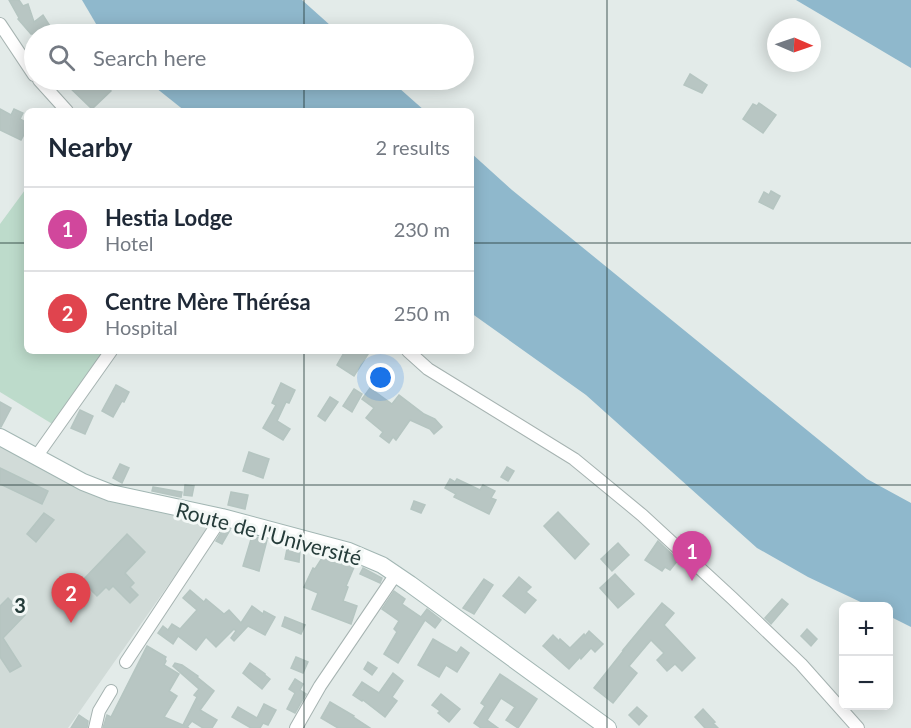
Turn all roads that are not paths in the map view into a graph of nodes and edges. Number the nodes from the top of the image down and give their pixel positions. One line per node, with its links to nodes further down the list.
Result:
1 (0, 24): 2 (street)
2 (24, 60)
3 (48, 90): 4 (street)
4 (64, 108)
5 (109, 354): 8 (street)
6 (411, 354): 16 (street)
7 (0, 437): 8 (street, Route de l'Université)
8 (36, 457): 9 (street, Route de l'Université)
9 (222, 517): 10 (street, Route de l'Université); 11 (street)
10 (396, 574): 13 (street, Route de l'Université); 15 (street)
11 (126, 662)
12 (111, 691): 14 (street)
13 (600, 726)
14 (95, 728)
15 (296, 728)
16 (858, 728)

